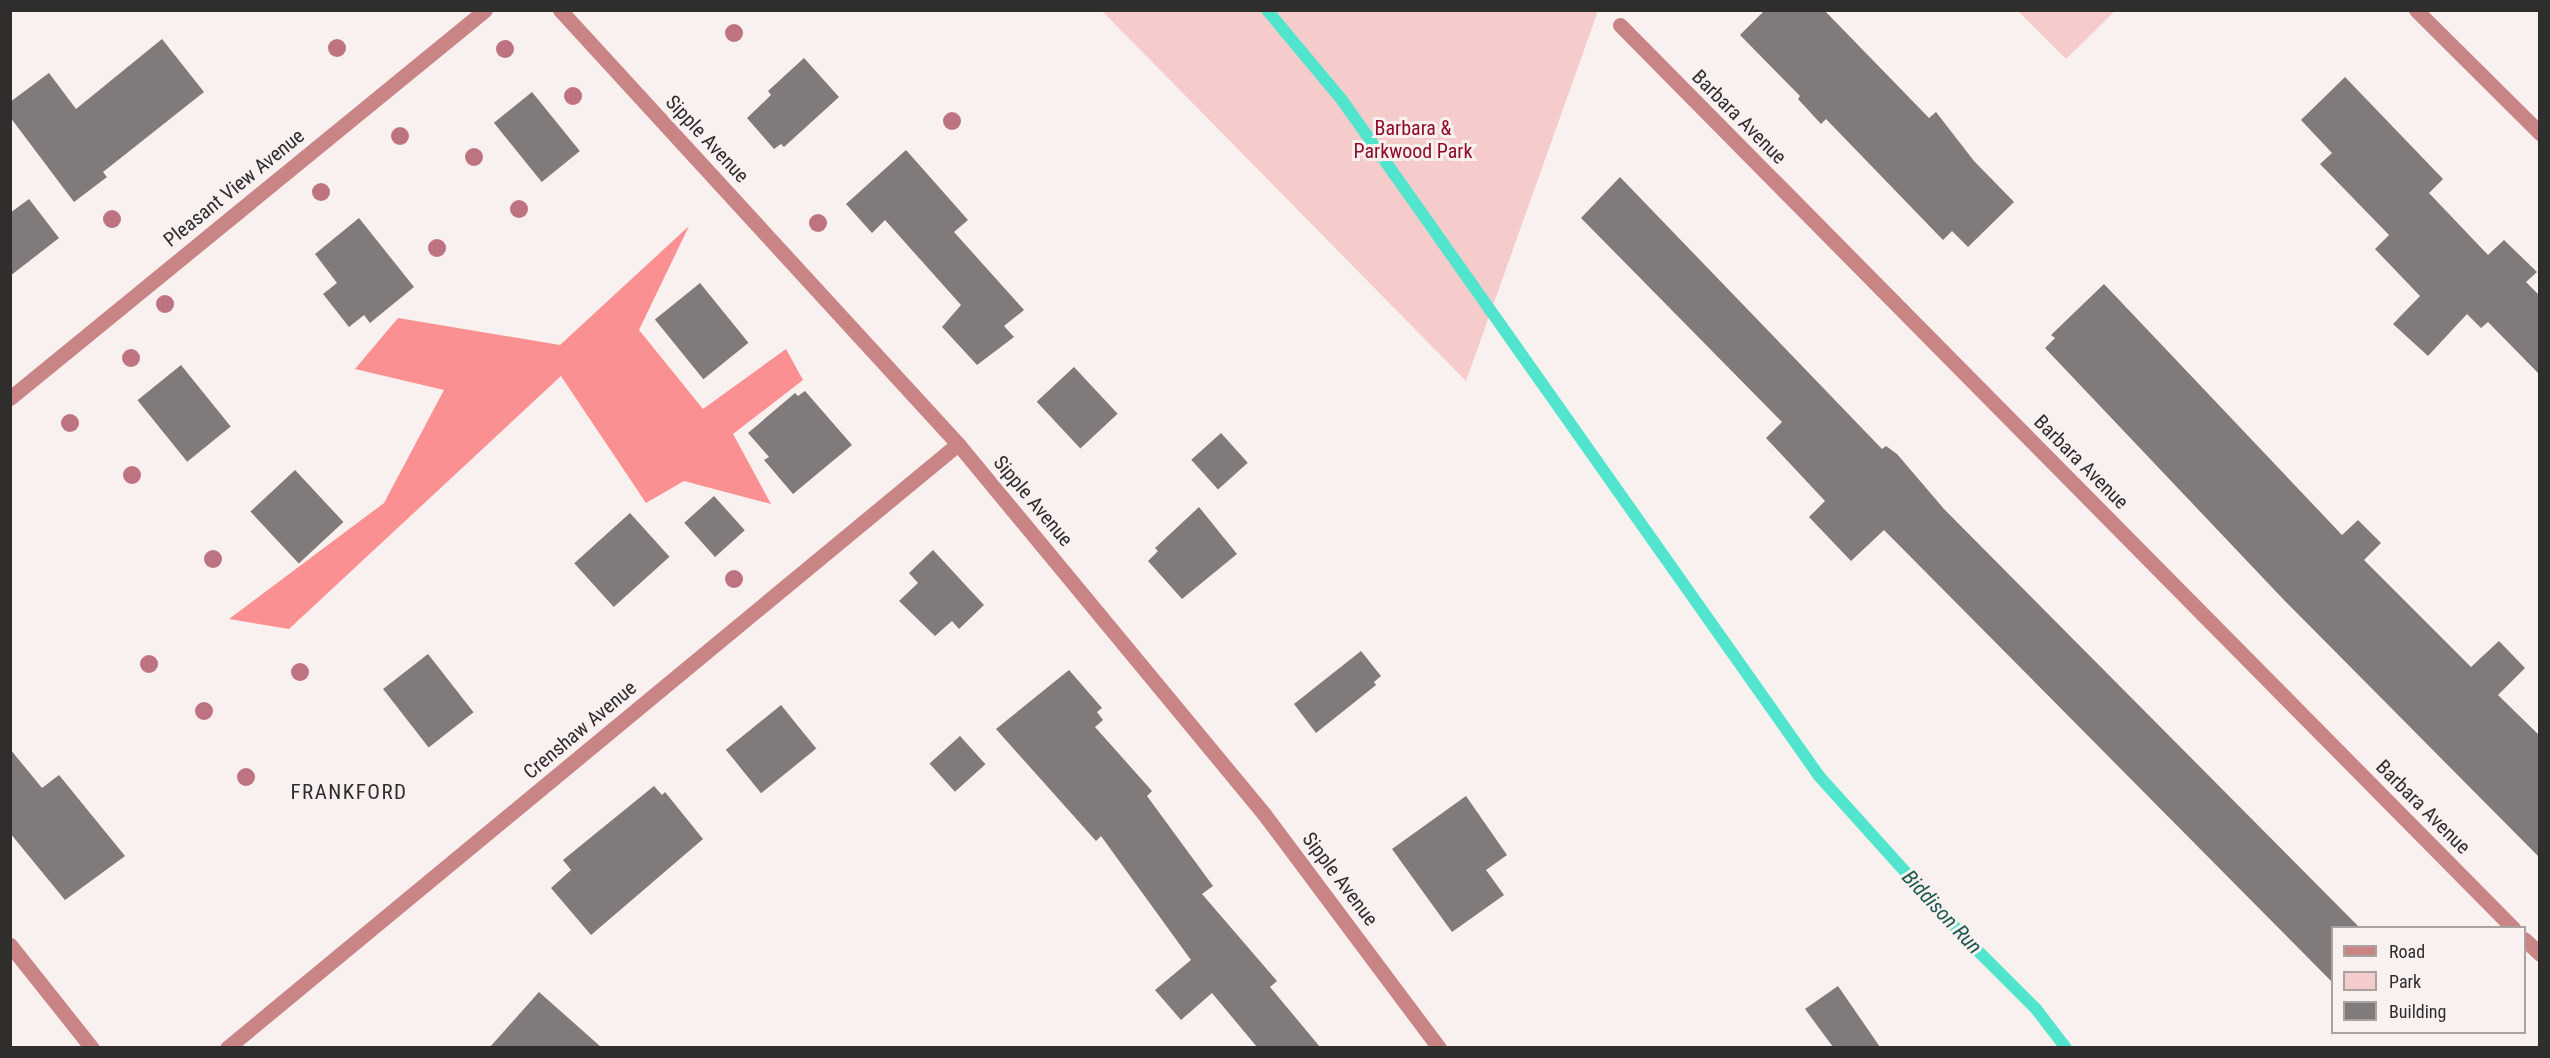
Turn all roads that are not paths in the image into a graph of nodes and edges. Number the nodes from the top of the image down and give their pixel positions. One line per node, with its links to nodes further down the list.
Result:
1 (485, 10): 6 (street, Pleasant View Avenue)
2 (561, 10): 7 (street, Sipple Avenue)
3 (2416, 10): 5 (street)
4 (1620, 25): 8 (street, Barbara Avenue)
5 (2540, 133)
6 (10, 398)
7 (958, 444): 13 (street, Crenshaw Avenue); 14 (street, Sipple Avenue)
8 (2512, 926)
9 (2526, 941): 11 (street)
10 (10, 945): 12 (street)
11 (2540, 954)
12 (92, 1047)
13 (227, 1047)
14 (1439, 1047)

